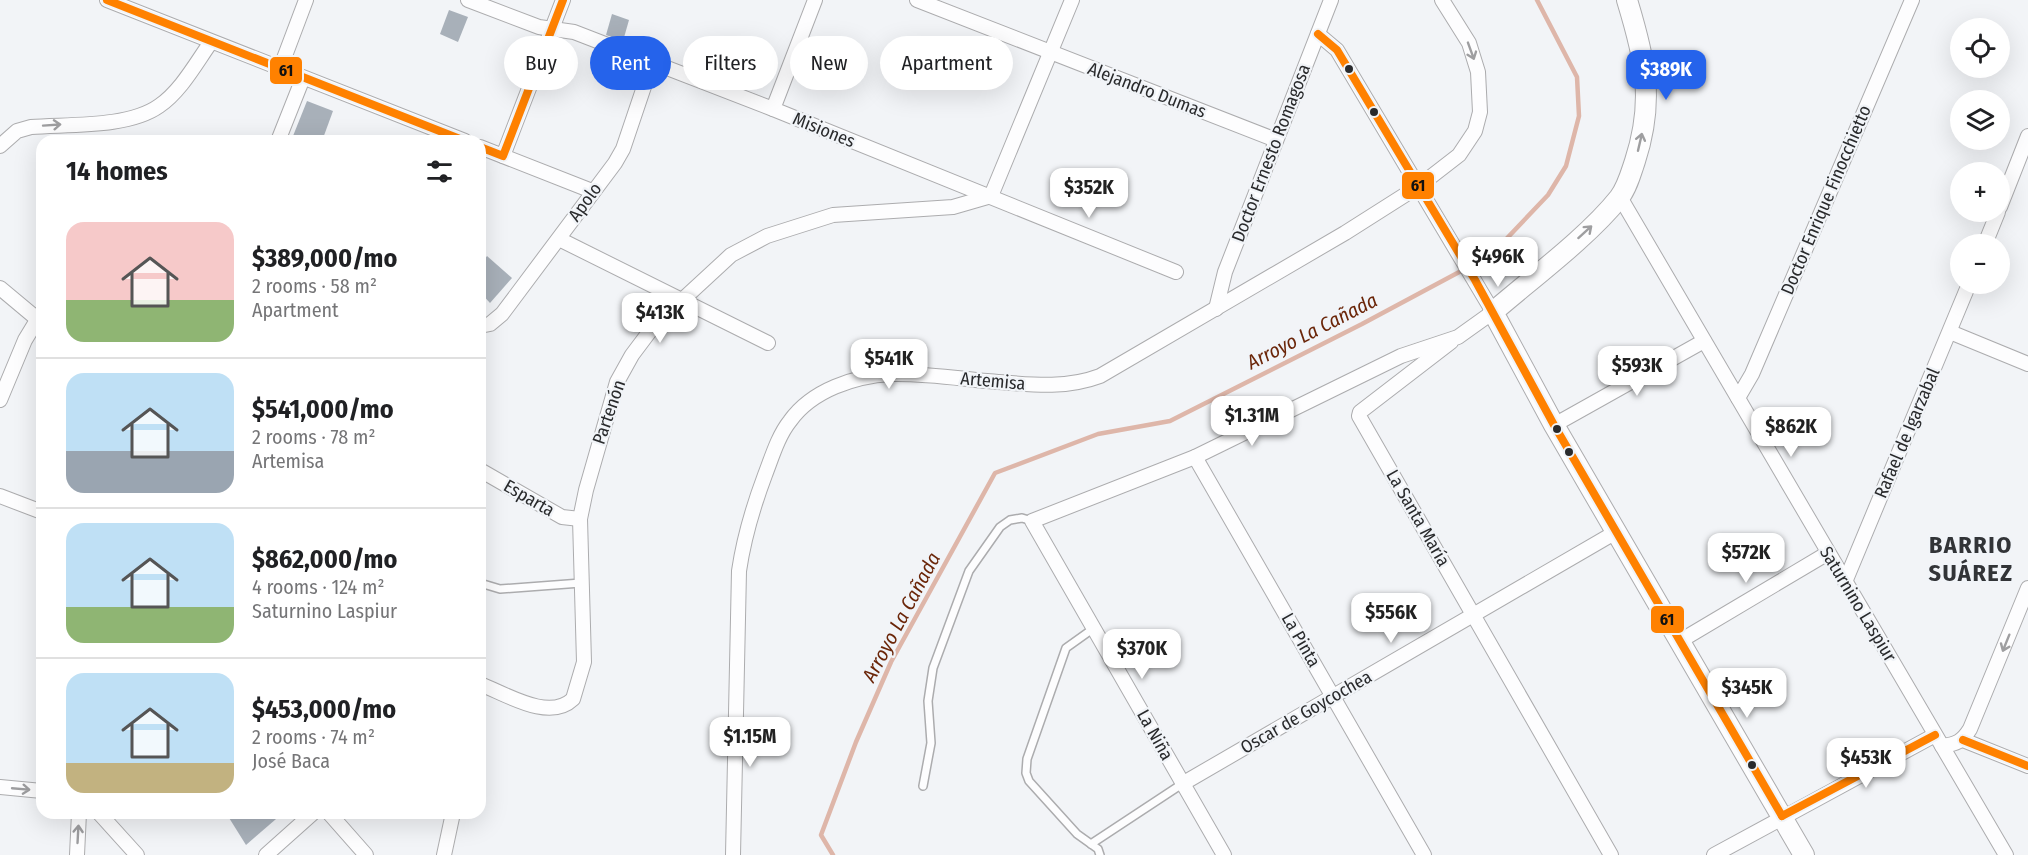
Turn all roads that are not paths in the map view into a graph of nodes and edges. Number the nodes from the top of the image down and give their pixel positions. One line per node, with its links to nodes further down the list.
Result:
1 (107, 0): 15 (street)
2 (306, 0): 17 (street)
3 (468, 0): 12 (street, Misiones)
4 (563, 0): 12 (street)
5 (815, 0): 21 (street)
6 (918, 0): 16 (street, Alejandro Dumas)
7 (1072, 0): 16 (street)
8 (1331, 0): 13 (street, Doctor Ernesto Romagosa)
9 (1442, 0): 30 (street, Artemisa, one-way to 30)
10 (1627, 0): 33 (main road, one-way to 10)
11 (1912, 0): 49 (street, Doctor Enrique Finocchietto)
12 (552, 29): 14 (street, Misiones); 28 (street)
13 (1318, 34): 25 (street, Doctor Ernesto Romagosa); 30 (street)
14 (590, 39)
15 (211, 42): 17 (street); 26 (street, one-way to 15)
16 (1051, 54): 25 (street, Alejandro Dumas); 32 (street)
17 (280, 69): 19 (street)
18 (671, 70): 21 (street, Misiones)
19 (303, 78): 22 (street); 23 (street)
20 (643, 90): 31 (street, Apolo)
21 (773, 109): 32 (street, Misiones)
22 (280, 135)
23 (450, 135)
24 (2028, 136): 29 (street)
25 (1276, 140): 39 (street, Doctor Ernesto Romagosa)
26 (0, 146)
27 (486, 149): 28 (street)
28 (502, 156): 31 (street)
29 (2010, 182)
30 (1419, 186): 39 (street, Artemisa); 40 (street)
31 (592, 191): 34 (street, Apolo)
32 (991, 196): 35 (street, Misiones); 38 (street, Partenón)
33 (1620, 197): 40 (main road, one-way to 33); 46 (street, Saturnino Laspiur)
34 (559, 239): 38 (street); 42 (street, Apolo)
35 (1176, 272)
36 (0, 288): 41 (street)
37 (1965, 294): 44 (street, Rafael de Igarzabal)
38 (682, 301): 47 (street); 56 (street, Partenón)
39 (1216, 309): 88 (street, Artemisa)
40 (1493, 312): 45 (street); 51 (main road)
41 (36, 315)
42 (486, 324)
43 (36, 326): 50 (street)
44 (1950, 332): 48 (street); 60 (street, Rafael de Igarzabal)
45 (1458, 337): 52 (street); 64 (street, La Santa María)
46 (1704, 341): 49 (street, Saturnino Laspiur); 51 (street)
47 (768, 343)
48 (2028, 364)
49 (1738, 398): 59 (street, Saturnino Laspiur)
50 (0, 400)
51 (1554, 425): 58 (main road)
52 (1195, 457): 57 (street); 68 (street, La Pinta)
53 (486, 473): 56 (street, Esparta)
54 (0, 496): 55 (street)
55 (36, 510)
56 (580, 519): 61 (street, Partenón)
57 (1032, 521): 65 (street, La Niña); 73 (lane)
58 (1616, 532): 64 (street, Oscar de Goycochea); 66 (main road)
59 (1828, 553): 60 (street, Saturnino Laspiur); 66 (street)
60 (1845, 582): 69 (street, Saturnino Laspiur)
61 (581, 583): 62 (lane); 67 (street, Partenón)
62 (486, 585)
63 (2028, 588): 70 (street, one-way to 70)
64 (1474, 615): 68 (street, Oscar de Goycochea); 92 (street, La Santa María)
65 (1094, 628): 72 (street, La Niña); 82 (lane)
66 (1680, 641): 76 (main road)
67 (486, 686)
68 (1333, 696): 72 (street, Oscar de Goycochea); 91 (street, La Pinta)
69 (1939, 740): 70 (street); 76 (street); 95 (street, Saturnino Laspiur)
70 (1963, 740): 71 (street)
71 (2028, 766)
72 (1182, 784): 82 (lane); 90 (street, La Niña)
73 (923, 786)
74 (0, 787): 75 (street, one-way to 75)
75 (36, 790)
76 (1782, 816): 93 (street); 94 (main road)
77 (79, 819): 83 (street, one-way to 77)
78 (104, 819): 84 (street)
79 (306, 819): 85 (street)
80 (334, 819): 86 (street)
81 (452, 819): 87 (street)
82 (1091, 844): 89 (lane)
83 (77, 855)
84 (137, 855)
85 (266, 855)
86 (366, 855)
87 (444, 855)
88 (733, 855)
89 (1100, 855)
90 (1224, 855)
91 (1424, 855)
92 (1611, 855)
93 (1714, 855)
94 (1804, 855)
95 (2006, 855)

